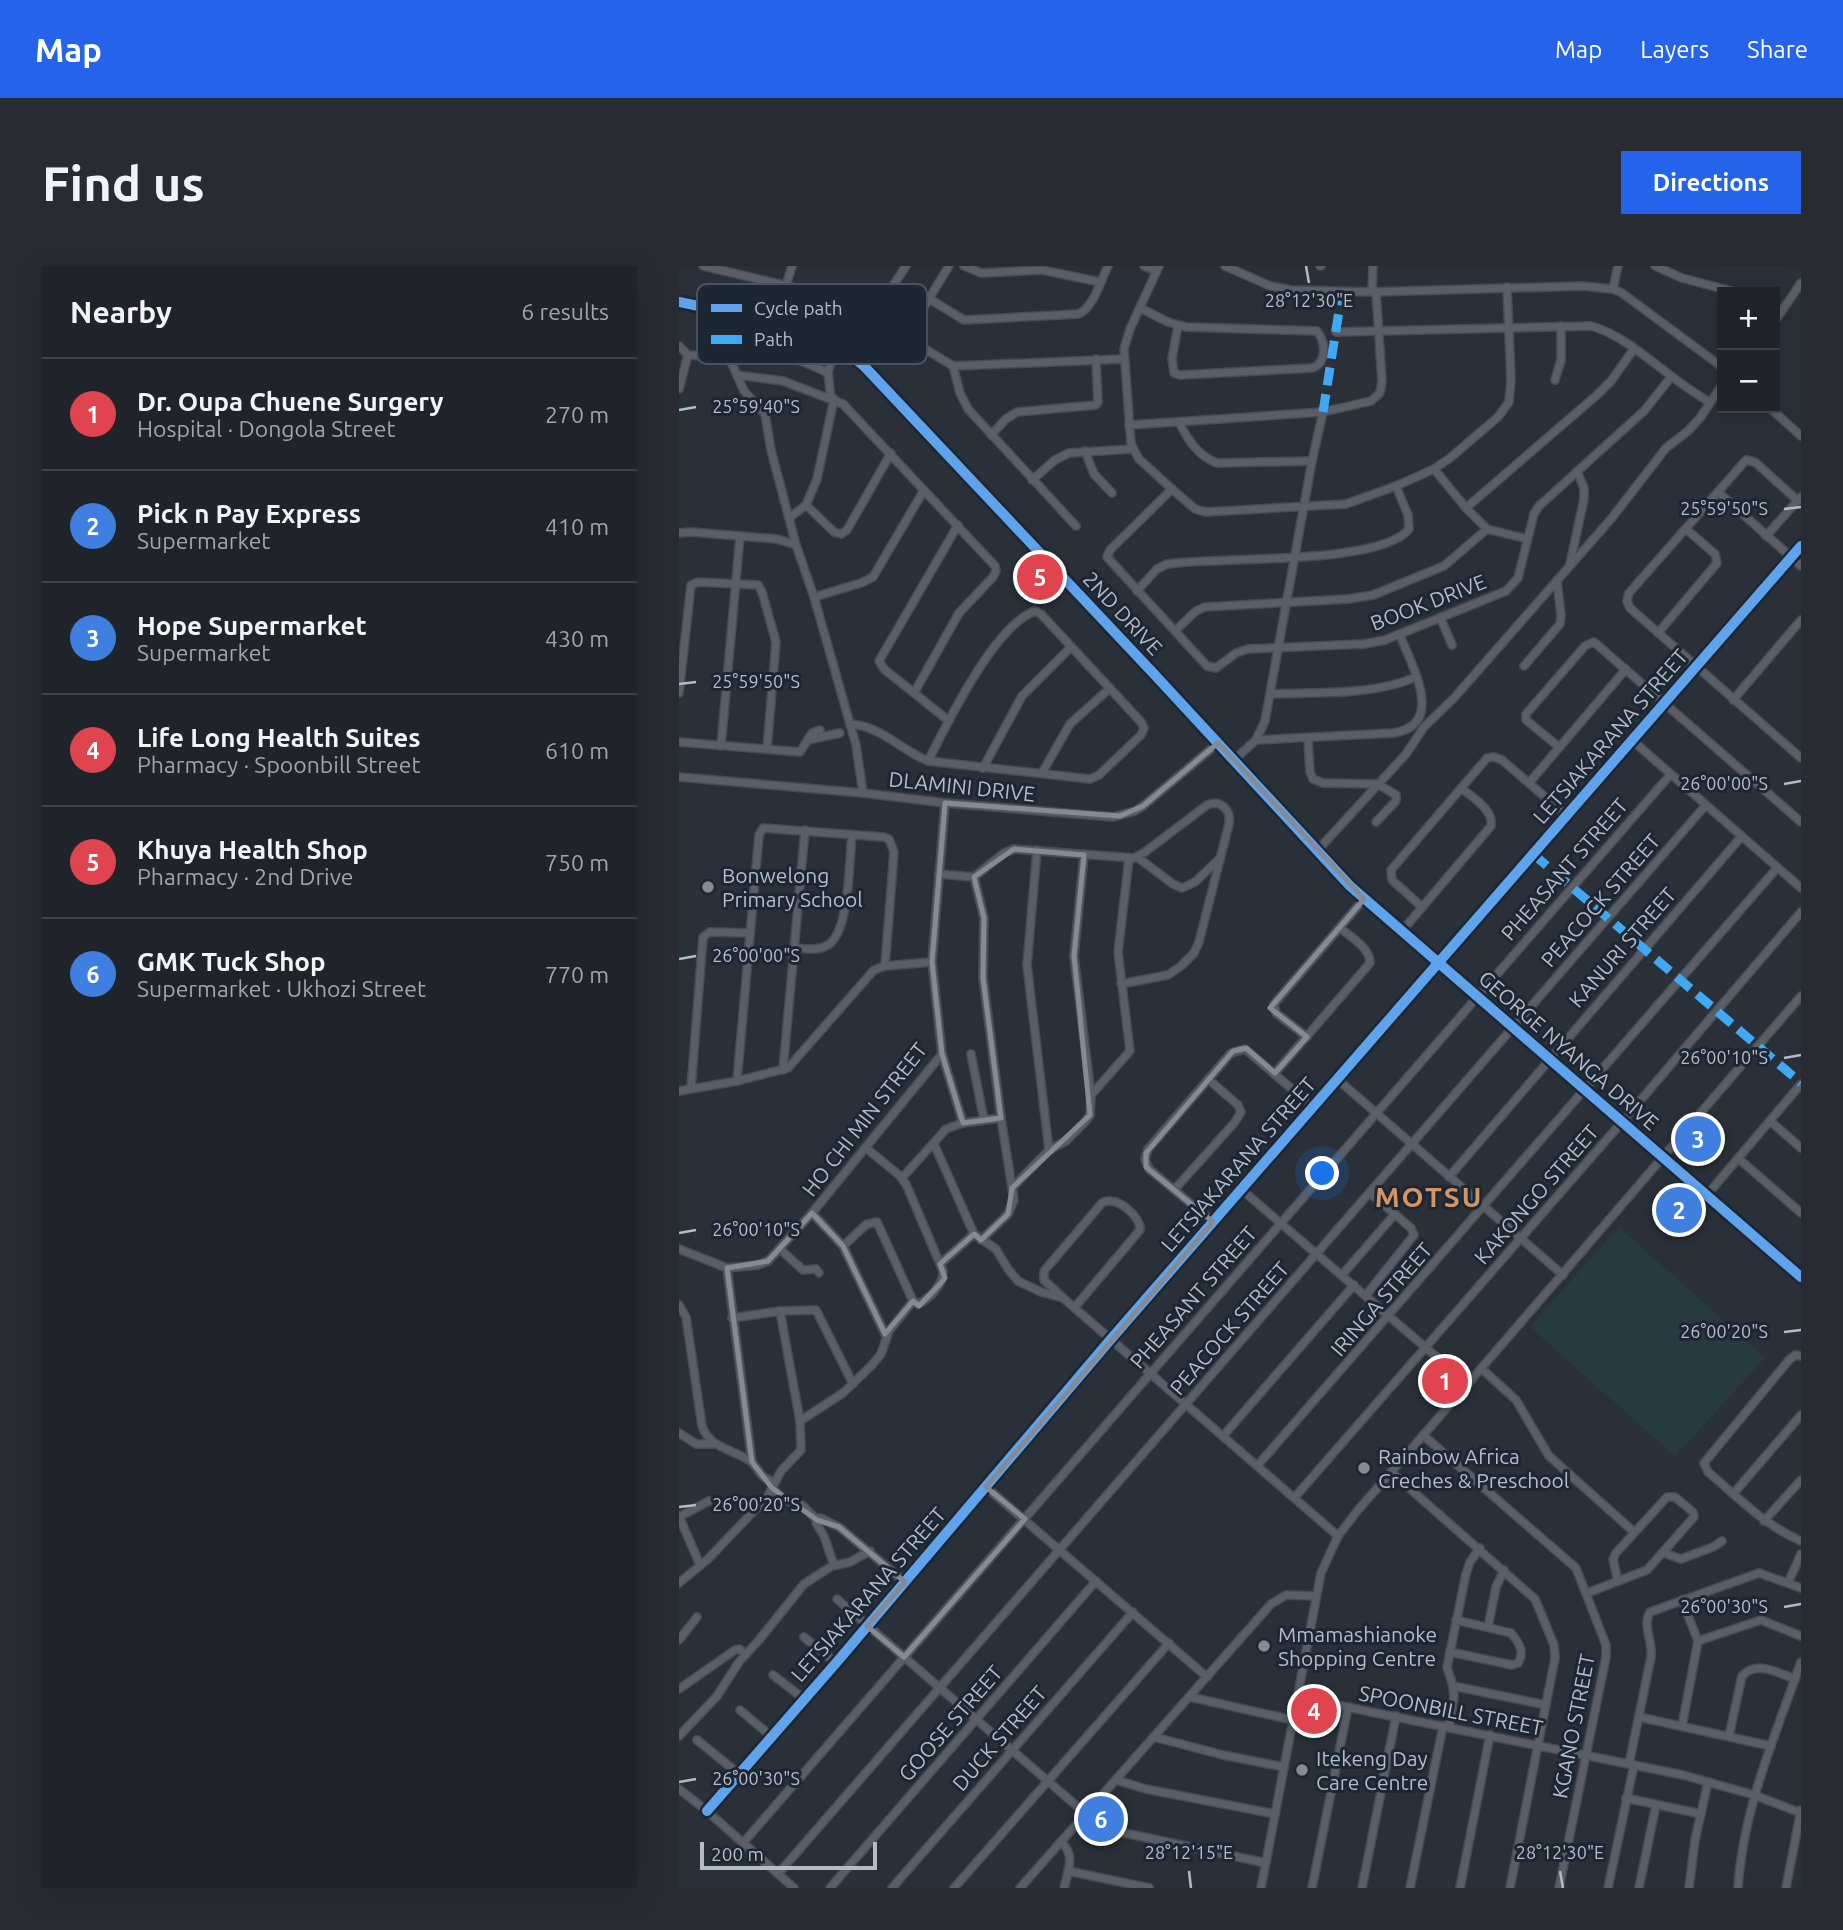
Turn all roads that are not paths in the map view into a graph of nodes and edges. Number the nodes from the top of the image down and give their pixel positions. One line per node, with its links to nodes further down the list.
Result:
1 (703, 266): 13 (street)
2 (792, 266): 17 (street)
3 (907, 266): 18 (street)
4 (949, 266): 23 (street)
5 (964, 266): 14 (street)
6 (1108, 266): 14 (street)
7 (1144, 266): 12 (street)
8 (1225, 266): 22 (street)
9 (1373, 266): 22 (street)
10 (1618, 266): 21 (street)
11 (1655, 266): 19 (street)
12 (1158, 269): 27 (street)
13 (741, 270): 16 (street)
14 (1100, 282): 23 (street)
15 (1801, 283): 25 (street)
16 (780, 284)
17 (787, 284)
18 (895, 284)
19 (1717, 287)
20 (1507, 288): 21 (street); 22 (street); 30 (street)
21 (1613, 289): 40 (street)
22 (1374, 292): 31 (street)
23 (928, 298)
24 (679, 302): 26 (street, 2ND DRIVE)
25 (1780, 304)
26 (697, 306)
27 (1140, 309): 28 (street); 39 (street)
28 (1178, 326): 28 (street)
29 (1561, 326): 30 (street); 34 (street); 49 (street)
30 (1508, 328): 31 (street); 64 (street)
31 (1380, 331): 32 (street); 54 (street)
32 (1336, 332)
33 (679, 346): 36 (street)
34 (1634, 349): 48 (street); 75 (street)
35 (927, 350): 45 (street)
36 (688, 355): 37 (street); 50 (street)
37 (697, 355)
38 (1096, 359): 39 (street); 45 (street); 58 (street)
39 (1124, 359): 57 (street)
40 (1717, 363)
41 (732, 364): 47 (street)
42 (808, 364): 46 (street)
43 (830, 364): 46 (street)
44 (860, 364): 124 (street, 2ND DRIVE)
45 (953, 366): 58 (street)
46 (828, 373): 52 (street)
47 (737, 375): 52 (street); 76 (street)
48 (1671, 377): 53 (street); 65 (street, BOOK DRIVE)
49 (1556, 380)
50 (679, 389)
51 (1717, 392): 53 (street)
52 (833, 399): 62 (street); 73 (street)
53 (1710, 402): 89 (street)
54 (1323, 412): 56 (street); 63 (street)
55 (1776, 413): 59 (street)
56 (1179, 422): 57 (street); 63 (street)
57 (1129, 425): 60 (street)
58 (991, 435): 66 (street)
59 (1801, 436)
60 (1132, 449): 61 (street); 68 (street)
61 (1085, 451): 66 (street); 71 (street)
62 (891, 453): 69 (street); 73 (street)
63 (1313, 461): 74 (street)
64 (1434, 470): 67 (street); 75 (street)
65 (1577, 471): 84 (street, BOOK DRIVE); 89 (street)
66 (1032, 480): 78 (street)
67 (1396, 486): 74 (street); 87 (street)
68 (1172, 489): 74 (street); 93 (street, BOOK DRIVE)
69 (923, 490): 77 (street); 94 (street)
70 (1718, 492): 72 (street); 80 (street); 83 (street)
71 (1112, 493)
72 (1799, 499): 83 (street)
73 (806, 505): 76 (street)
74 (1304, 508): 87 (street)
75 (1467, 509): 79 (street)
76 (789, 518): 85 (street)
77 (958, 525): 110 (street); 110 (street)
78 (1076, 526)
79 (1487, 528): 84 (street); 95 (street)
80 (1686, 529): 99 (street); 99 (street)
81 (679, 533): 82 (street)
82 (740, 536): 85 (street); 92 (street)
83 (1766, 536): 88 (street)
84 (1527, 539): 96 (street, BOOK DRIVE)
85 (796, 545): 94 (street)
86 (1801, 546): 88 (street, LETSIAKARANA STREET)
87 (1296, 555): 93 (street); 95 (street)
88 (1791, 557): 90 (street); 105 (street, LETSIAKARANA STREET)
89 (1570, 565): 91 (street)
90 (1801, 566)
91 (1557, 580): 104 (street); 116 (street)
92 (736, 583): 109 (street); 125 (street); 127 (street)
93 (1137, 591): 98 (street, BOOK DRIVE)
94 (814, 597): 115 (street)
95 (1286, 602): 98 (street); 103 (street)
96 (1441, 619): 100 (street, BOOK DRIVE); 101 (street)
97 (1801, 620): 112 (street)
98 (1175, 631): 103 (street, BOOK DRIVE)
99 (1658, 633): 105 (street)
100 (1400, 635): 103 (street, BOOK DRIVE); 107 (street)
101 (1453, 645)
102 (1071, 647): 108 (street); 114 (street); 131 (street)
103 (1277, 648): 111 (street)
104 (1524, 666)
105 (1695, 667): 112 (street); 113 (street, LETSIAKARANA STREET)
106 (1626, 669): 113 (street); 126 (street); 126 (street)
107 (1416, 677): 111 (street); 116 (street)
108 (1110, 688): 132 (street); 132 (street)
109 (679, 693)
110 (914, 693): 114 (street)
111 (1271, 694): 121 (street)
112 (1733, 700): 128 (street)
113 (1665, 703): 122 (street, LETSIAKARANA STREET); 143 (street)
114 (949, 721): 130 (street)
115 (850, 724): 130 (street); 138 (street)
116 (1420, 725): 119 (street); 135 (street)
117 (820, 730): 120 (street)
118 (840, 733): 120 (street)
119 (1308, 738): 121 (street); 135 (street)
120 (808, 740): 127 (street)
121 (1256, 740): 129 (street)
122 (1633, 741): 133 (street); 141 (street, LETSIAKARANA STREET)
123 (679, 742): 125 (street)
124 (1218, 743): 129 (street, 2ND DRIVE); 139 (street, DLAMINI DRIVE)
125 (721, 746): 127 (street)
126 (1559, 747): 136 (street)
127 (767, 750)
128 (1801, 758)
129 (1234, 760): 148 (street, 2ND DRIVE)
130 (928, 761): 131 (street)
131 (983, 768): 132 (street)
132 (1042, 773)
133 (1670, 775): 140 (street); 167 (street, PHEASANT STREET)
134 (679, 777): 138 (street, DLAMINI DRIVE)
135 (1378, 783): 142 (street); 148 (street)
136 (1529, 783): 137 (street); 141 (street)
137 (1461, 788): 157 (street); 157 (street)
138 (863, 793): 139 (street, DLAMINI DRIVE)
139 (945, 803): 153 (street, HO CHI MIN STREET)
140 (1706, 806): 146 (street); 169 (street, PEACOCK STREET)
141 (1567, 816): 164 (street, LETSIAKARANA STREET)
142 (1376, 822)
143 (1801, 822)
144 (805, 830): 145 (street); 161 (street); 162 (street)
145 (852, 835): 162 (street); 165 (street)
146 (1741, 836): 152 (street); 173 (street, KANURI STREET)
147 (1037, 850): 149 (street); 154 (street); 195 (street)
148 (1317, 851): 156 (street, 2ND DRIVE)
149 (1084, 855): 150 (street); 183 (street)
150 (1133, 858): 151 (street); 151 (street); 166 (street)
151 (1221, 858): 166 (street)
152 (1777, 868): 155 (street); 181 (street, IRINGA STREET)
153 (939, 874): 154 (street); 163 (street, HO CHI MIN STREET)
154 (974, 877): 186 (street)
155 (1801, 888)
156 (1364, 899): 159 (street); 160 (street, 2ND DRIVE)
157 (1422, 907): 160 (street)
158 (1801, 912): 189 (street, KAKONGO STREET)
159 (1340, 928): 170 (street); 170 (street)
160 (1402, 931): 164 (street, 2ND DRIVE)
161 (750, 933): 178 (street); 180 (street)
162 (796, 948): 174 (street)
163 (932, 962): 165 (street); 171 (street, HO CHI MIN STREET)
164 (1439, 963): 167 (street, GEORGE NYANGA DRIVE); 177 (street, LETSIAKARANA STREET)
165 (885, 965): 174 (street)
166 (1121, 984): 183 (street)
167 (1476, 996): 169 (street, GEORGE NYANGA DRIVE); 185 (street, PHEASANT STREET)
168 (1801, 996): 197 (street)
169 (1513, 1026): 173 (street, GEORGE NYANGA DRIVE); 192 (street, PEACOCK STREET)
170 (1307, 1037): 175 (street)
171 (942, 1054): 190 (street); 193 (street, HO CHI MIN STREET)
172 (971, 1054): 187 (street)
173 (1550, 1059): 181 (street, GEORGE NYANGA DRIVE); 198 (street, KANURI STREET)
174 (783, 1070): 178 (street)
175 (1275, 1073): 176 (street); 184 (street)
176 (1208, 1079): 201 (street); 201 (street)
177 (1337, 1079): 184 (street, LETSIAKARANA STREET); 185 (street)
178 (737, 1081): 180 (street)
179 (1801, 1084): 188 (street)
180 (691, 1089): 182 (street)
181 (1585, 1090): 189 (street, GEORGE NYANGA DRIVE); 205 (street, IRINGA STREET)
182 (679, 1091)
183 (1091, 1095): 195 (street)
184 (1313, 1107): 202 (street, LETSIAKARANA STREET)
185 (1375, 1112): 192 (street); 210 (street, PHEASANT STREET)
186 (1001, 1118): 187 (street); 200 (street)
187 (984, 1120): 190 (street)
188 (1770, 1121): 194 (street); 196 (street)
189 (1622, 1122): 197 (street, GEORGE NYANGA DRIVE); 212 (street, KAKONGO STREET)
190 (963, 1124): 191 (street)
191 (934, 1144): 199 (street); 211 (street)
192 (1411, 1145): 198 (street); 203 (street, PEACOCK STREET)
193 (866, 1148): 199 (street); 206 (street, HO CHI MIN STREET)
194 (1801, 1148)
195 (1049, 1150): 200 (street)
196 (1738, 1158): 204 (street); 207 (street)
197 (1665, 1159): 204 (street, GEORGE NYANGA DRIVE); 222 (street)
198 (1449, 1177): 205 (street)
199 (902, 1178): 218 (street)
200 (1012, 1188): 213 (street)
201 (1175, 1189): 209 (street)
202 (1242, 1190): 209 (street, LETSIAKARANA STREET); 210 (street)
203 (1371, 1194): 208 (street); 217 (street, PEACOCK STREET)
204 (1707, 1195): 223 (street, GEORGE NYANGA DRIVE)
205 (1483, 1207): 212 (street); 231 (street, IRINGA STREET)
206 (812, 1213): 214 (street); 216 (street, HO CHI MIN STREET)
207 (1801, 1213)
208 (1395, 1214): 221 (street); 225 (street)
209 (1213, 1222): 234 (street, LETSIAKARANA STREET)
210 (1280, 1223): 217 (street); 238 (street, PHEASANT STREET)
211 (974, 1234): 213 (street); 218 (street)
212 (1519, 1239): 222 (street); 235 (street, KAKONGO STREET)
213 (981, 1240): 226 (street)
214 (843, 1246): 227 (street); 233 (street)
215 (679, 1249): 219 (street, HO CHI MIN STREET)
216 (781, 1250): 219 (street, HO CHI MIN STREET); 220 (street)
217 (1317, 1254): 221 (street); 241 (street, PEACOCK STREET)
218 (940, 1264): 227 (street)
219 (727, 1268): 232 (street)
220 (819, 1273)
221 (1342, 1275): 224 (street)
222 (1563, 1275): 237 (street)
223 (1801, 1277)
224 (1354, 1285): 225 (street); 246 (street)
225 (1366, 1295): 231 (street)
226 (1063, 1298): 229 (street); 229 (street)
227 (913, 1301): 233 (street)
228 (679, 1305): 247 (street)
229 (1075, 1307): 234 (street)
230 (780, 1311): 232 (street); 239 (street); 243 (street)
231 (1390, 1316): 235 (street); 249 (street, IRINGA STREET)
232 (732, 1318): 248 (street)
233 (886, 1336): 239 (street)
234 (1111, 1339): 238 (street); 253 (street, LETSIAKARANA STREET)
235 (1425, 1347): 240 (street); 255 (street, KAKONGO STREET)
236 (1801, 1356): 254 (street)
237 (1482, 1368): 240 (street); 261 (street)
238 (1150, 1372): 241 (street); 258 (street, PHEASANT STREET)
239 (853, 1384): 243 (street)
240 (1468, 1384): 245 (street)
241 (1187, 1403): 246 (street); 266 (street, PEACOCK STREET)
242 (1801, 1415): 254 (street)
243 (800, 1421): 252 (street)
244 (679, 1433): 247 (street)
245 (1423, 1435): 250 (street); 279 (street, KGANO STREET)
246 (1223, 1436): 249 (street)
247 (716, 1444): 248 (street)
248 (752, 1462): 252 (street)
249 (1258, 1465): 255 (street)
250 (1391, 1472): 262 (street); 265 (street)
251 (1801, 1480): 260 (street)
252 (773, 1485): 259 (street); 270 (street)
253 (986, 1487): 258 (street); 275 (street, LETSIAKARANA STREET)
254 (1734, 1493): 260 (street)
255 (1295, 1497): 262 (street)
256 (709, 1501): 257 (street)
257 (679, 1517): 270 (street)
258 (1025, 1519): 266 (street); 295 (street, PHEASANT STREET)
259 (817, 1520): 267 (street); 271 (street)
260 (1764, 1521): 264 (street)
261 (1634, 1532): 268 (street); 274 (street)
262 (1338, 1536): 280 (street)
263 (1722, 1541): 268 (street)
264 (1801, 1541)
265 (1480, 1548): 272 (street); 285 (street)
266 (1060, 1549): 273 (street); 302 (street, PEACOCK STREET)
267 (870, 1551): 271 (street); 275 (street)
268 (1664, 1553): 274 (street)
269 (1801, 1554): 277 (street)
270 (700, 1565): 276 (street)
271 (834, 1565): 294 (street)
272 (1504, 1570): 287 (street); 307 (street)
273 (1096, 1581): 283 (street); 312 (street, GOOSE STREET)
274 (1618, 1581): 279 (street)
275 (905, 1582): 286 (street, LETSIAKARANA STREET)
276 (679, 1583)
277 (1788, 1583): 278 (street); 282 (street)
278 (1801, 1588)
279 (1587, 1593): 325 (street, KGANO STREET)
280 (1316, 1596): 299 (street); 305 (street)
281 (837, 1600): 286 (street)
282 (1682, 1600): 291 (street); 311 (street)
283 (1133, 1612): 292 (street); 324 (street, DUCK STREET)
284 (697, 1617): 290 (street)
285 (1456, 1620): 287 (street); 293 (street)
286 (867, 1626): 295 (street); 297 (street, LETSIAKARANA STREET)
287 (1488, 1627): 293 (street)
288 (1801, 1636): 291 (street)
289 (804, 1637): 297 (street)
290 (679, 1640)
291 (1698, 1641): 315 (street)
292 (1168, 1643): 299 (street); 330 (street)
293 (1450, 1652): 301 (street)
294 (746, 1654): 303 (street); 317 (street)
295 (904, 1657): 302 (street); 342 (street, PHEASANT STREET)
296 (1801, 1662): 300 (street)
297 (836, 1663): 306 (street, LETSIAKARANA STREET)
298 (773, 1675): 306 (street)
299 (1207, 1677): 304 (street)
300 (1795, 1679): 318 (street); 323 (street)
301 (1453, 1686): 307 (street); 314 (street)
302 (940, 1688): 312 (street); 345 (street, PEACOCK STREET)
303 (679, 1689)
304 (1190, 1697): 313 (street); 320 (street)
305 (1297, 1697): 308 (street, SPOONBILL STREET); 313 (street)
306 (804, 1699): 319 (street, LETSIAKARANA STREET)
307 (1546, 1705): 322 (street)
308 (1347, 1707): 310 (street, SPOONBILL STREET); 354 (street)
309 (740, 1710): 319 (street)
310 (1396, 1716): 314 (street, SPOONBILL STREET); 355 (street)
311 (1639, 1717): 315 (street); 326 (street)
312 (976, 1720): 324 (street); 347 (street, GOOSE STREET)
313 (1293, 1720): 327 (street)
314 (1446, 1726): 316 (street, SPOONBILL STREET); 356 (street)
315 (1682, 1726): 318 (street)
316 (1490, 1735): 322 (street, SPOONBILL STREET); 357 (street)
317 (679, 1736)
318 (1729, 1736): 323 (street)
319 (772, 1737): 328 (street, LETSIAKARANA STREET)
320 (1154, 1737): 327 (street); 329 (street)
321 (697, 1740): 328 (street)
322 (1538, 1745): 325 (street, SPOONBILL STREET); 358 (street)
323 (1771, 1746): 333 (street)
324 (1011, 1749): 330 (street); 348 (street, DUCK STREET)
325 (1586, 1755): 326 (street, SPOONBILL STREET); 359 (street, KGANO STREET)
326 (1631, 1765): 331 (street, SPOONBILL STREET); 334 (street)
327 (1284, 1767): 338 (street)
328 (739, 1774): 336 (street, LETSIAKARANA STREET)
329 (1116, 1780): 338 (street); 340 (street)
330 (1048, 1781): 340 (street); 349 (street)
331 (1708, 1782): 333 (street, SPOONBILL STREET); 339 (street)
332 (679, 1789): 336 (street)
333 (1754, 1795): 337 (street, SPOONBILL STREET); 363 (street)
334 (1626, 1798): 335 (street); 360 (street)
335 (1656, 1805): 339 (street); 361 (street)
336 (707, 1811): 342 (street)
337 (1801, 1812): 364 (street)
338 (1275, 1814): 343 (street)
339 (1700, 1814): 362 (street)
340 (1084, 1817): 341 (street); 343 (street)
341 (1061, 1842): 344 (street); 350 (street)
342 (743, 1843): 345 (street)
343 (1266, 1863): 353 (street)
344 (1068, 1871): 351 (street); 352 (street)
345 (778, 1874): 346 (street)
346 (794, 1888)
347 (830, 1888)
348 (892, 1888)
349 (954, 1888)
350 (1020, 1888)
351 (1064, 1888)
352 (1149, 1888)
353 (1261, 1888)
354 (1312, 1888)
355 (1362, 1888)
356 (1410, 1888)
357 (1460, 1888)
358 (1510, 1888)
359 (1559, 1888)
360 (1608, 1888)
361 (1639, 1888)
362 (1689, 1888)
363 (1738, 1888)
364 (1786, 1888)

